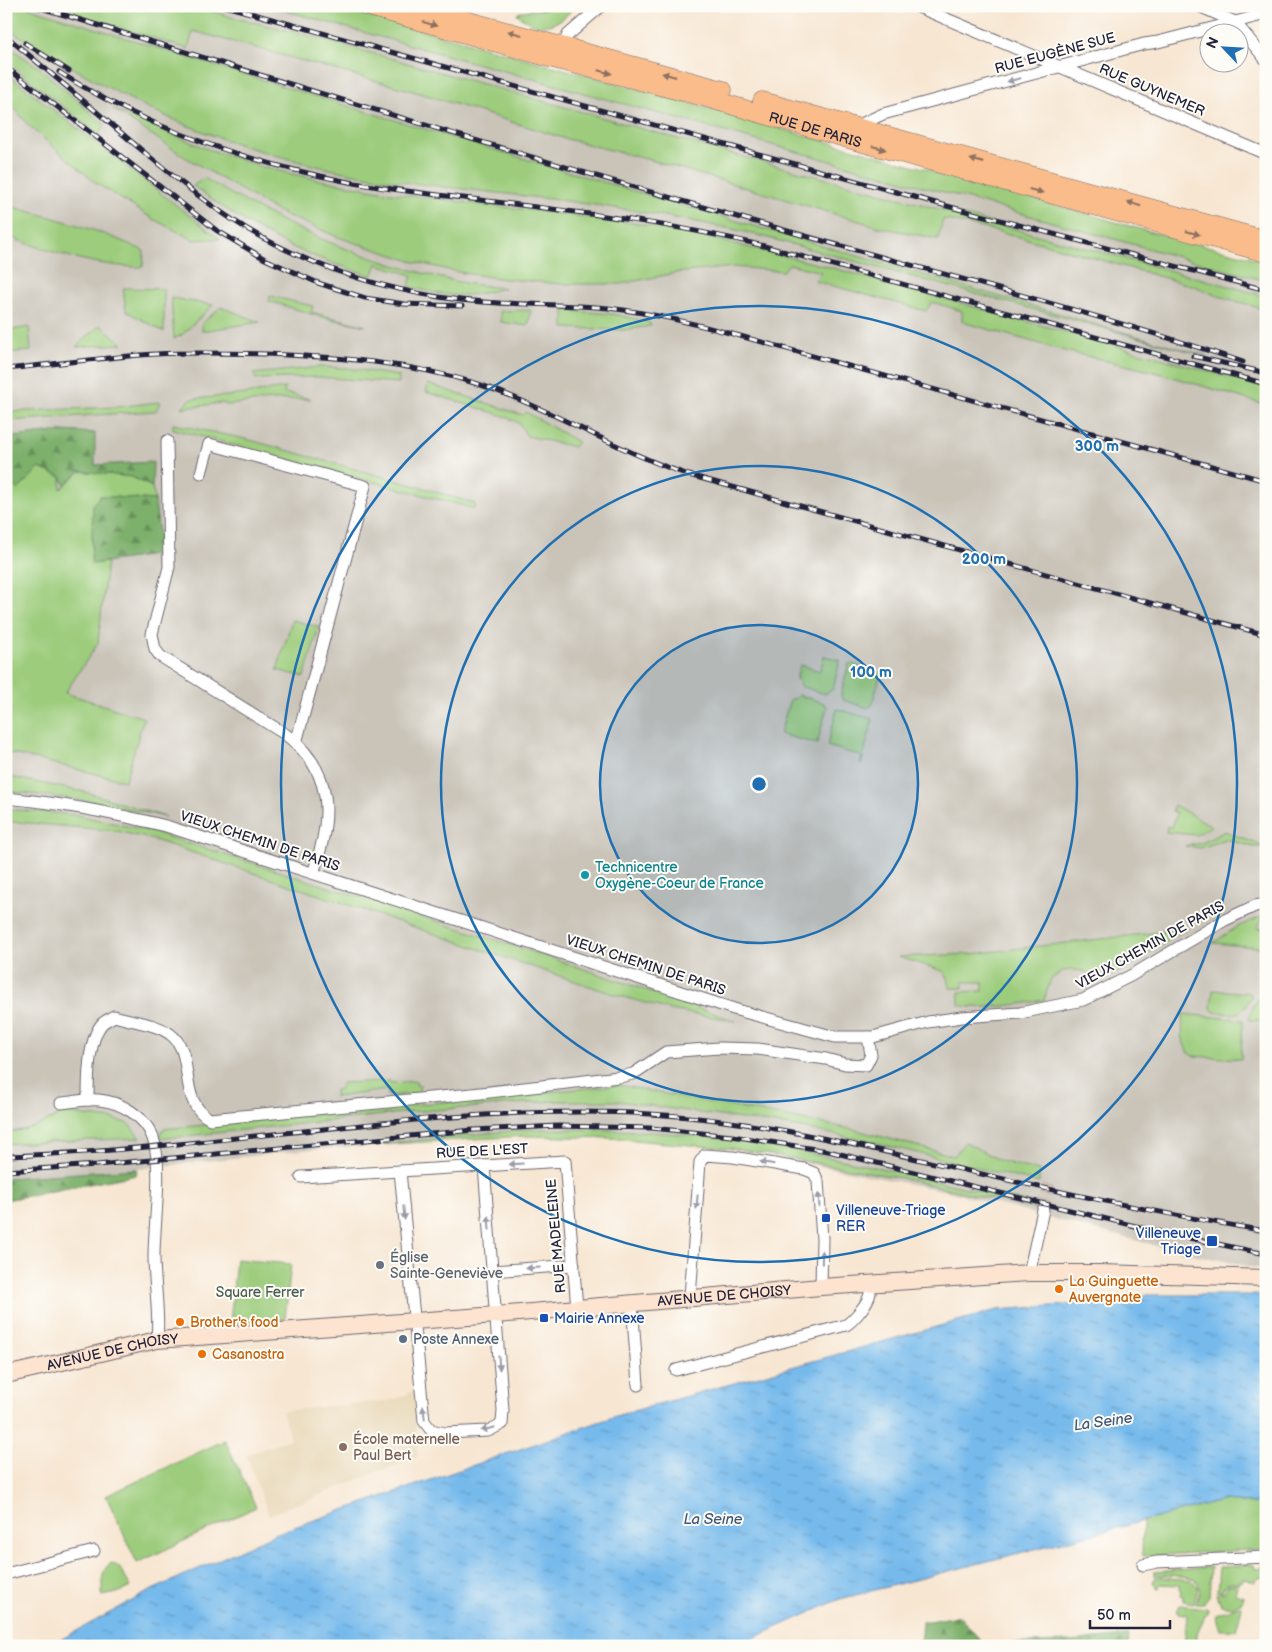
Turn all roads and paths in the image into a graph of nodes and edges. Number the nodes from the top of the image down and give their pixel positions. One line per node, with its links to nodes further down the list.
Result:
1 (366, 6): 10 (main road, RUE DE PARIS, one-way to 10)
2 (414, 6): 10 (main road, RUE DE PARIS, one-way to 2)
3 (916, 6): 12 (street, RUE GUYNEMER)
4 (1198, 6): 7 (street)
5 (593, 8): 10 (street)
6 (1266, 14): 7 (street, RUE EUGÈNE SUE)
7 (1235, 22)
8 (1200, 31): 12 (street, RUE EUGÈNE SUE)
9 (1250, 40): 11 (street)
10 (560, 52): 13 (main road, RUE DE PARIS, one-way to 10); 16 (main road, RUE DE PARIS, one-way to 16)
11 (1266, 60)
12 (1061, 67): 13 (street, RUE EUGÈNE SUE, one-way to 13); 14 (street, RUE GUYNEMER)
13 (855, 127): 15 (main road, RUE DE PARIS, one-way to 13)
14 (1266, 154)
15 (1266, 240)
16 (1266, 253)
17 (167, 441): 19 (street)
18 (201, 473): 19 (street)
19 (296, 743): 21 (street)
20 (6, 798): 21 (street, VIEUX CHEMIN DE PARIS)
21 (313, 873): 23 (street, VIEUX CHEMIN DE PARIS)
22 (1266, 904): 23 (street, VIEUX CHEMIN DE PARIS)
23 (868, 1037): 24 (street)
24 (88, 1100): 25 (street); 42 (street)
25 (61, 1103)
26 (565, 1161): 27 (street, RUE DE L'EST, one-way to 27); 31 (street, RUE MADELEINE)
27 (484, 1166): 28 (street, RUE DE L'EST); 32 (street, one-way to 27)
28 (400, 1171): 29 (street, RUE DE L'EST); 41 (street, one-way to 41)
29 (301, 1177)
30 (1042, 1210): 33 (street)
31 (574, 1266): 32 (street, one-way to 32); 39 (street, RUE MADELEINE)
32 (493, 1271): 40 (street)
33 (1029, 1273): 34 (main road, AVENUE DE CHOISY); 35 (main road, AVENUE DE CHOISY)
34 (1266, 1278)
35 (869, 1284): 36 (main road, AVENUE DE CHOISY); 43 (street)
36 (822, 1287): 37 (main road, AVENUE DE CHOISY); 37 (street, one-way to 37)
37 (690, 1297): 38 (main road, AVENUE DE CHOISY)
38 (632, 1303): 39 (main road, AVENUE DE CHOISY); 45 (street)
39 (577, 1308): 40 (main road, AVENUE DE CHOISY)
40 (496, 1314): 41 (main road, AVENUE DE CHOISY); 41 (street, one-way to 41)
41 (414, 1321): 42 (main road, AVENUE DE CHOISY)
42 (157, 1340): 44 (main road, AVENUE DE CHOISY)
43 (676, 1370)
44 (6, 1375)
45 (638, 1386)
46 (94, 1551): 49 (street)
47 (1266, 1557): 48 (street)
48 (1143, 1564)
49 (6, 1574)

